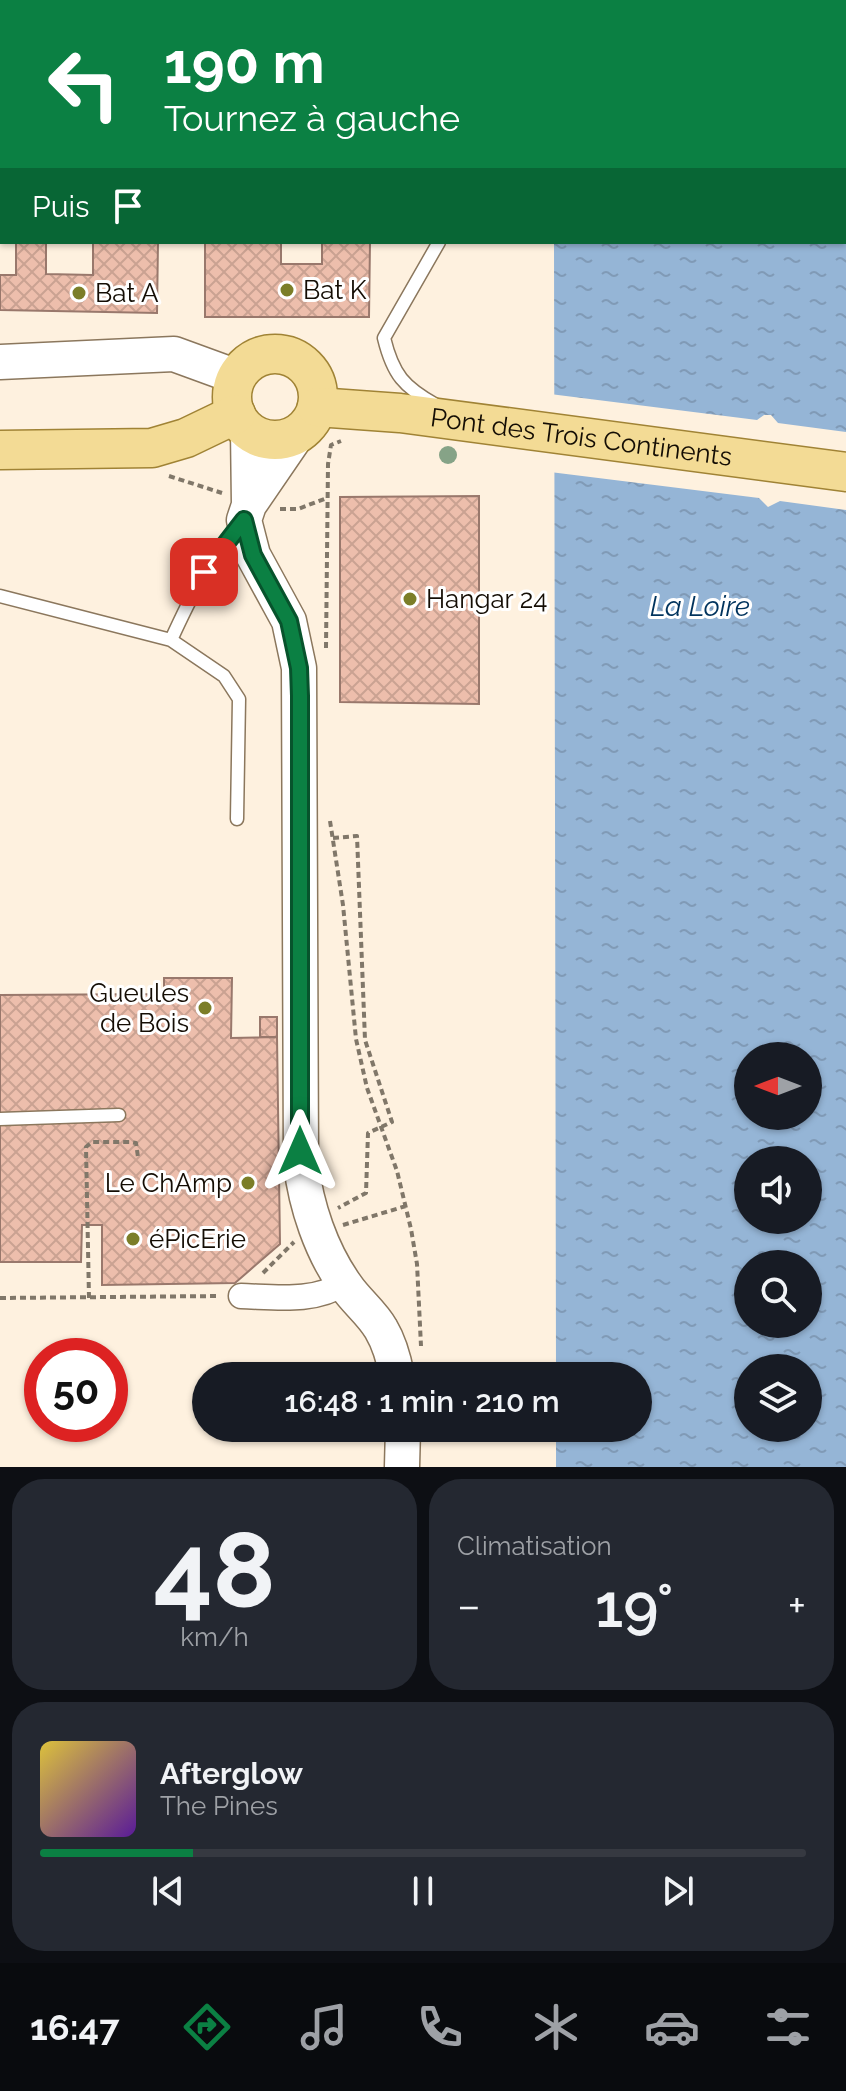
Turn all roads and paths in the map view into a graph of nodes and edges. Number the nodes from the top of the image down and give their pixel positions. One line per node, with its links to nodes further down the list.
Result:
1 (438, 244): 6 (lane)
2 (0, 362): 3 (main road)
3 (237, 377): 4 (main road); 5 (main road)
4 (308, 420): 5 (main road); 6 (main road, Pont des Trois Continents); 10 (main road)
5 (242, 422): 8 (main road); 10 (main road)
6 (471, 423): 9 (main road, Pont des Trois Continents)
7 (352, 440): 10 (path)
8 (0, 450)
9 (846, 472)
10 (256, 511): 12 (lane); 19 (main road)
11 (0, 596): 12 (lane)
12 (171, 640): 13 (lane)
13 (237, 819)
14 (119, 1115): 15 (lane)
15 (0, 1119)
16 (381, 1127): 16 (path); 18 (path); 19 (path)
17 (138, 1157): 23 (path)
18 (406, 1206): 19 (path); 24 (path)
19 (317, 1227): 20 (main road); 21 (path)
20 (344, 1283): 21 (street); 25 (main road)
21 (241, 1296): 23 (path)
22 (0, 1298): 23 (path)
23 (89, 1298)
24 (421, 1346)
25 (394, 1362)
26 (403, 1442): 27 (main road)
27 (402, 1467)

